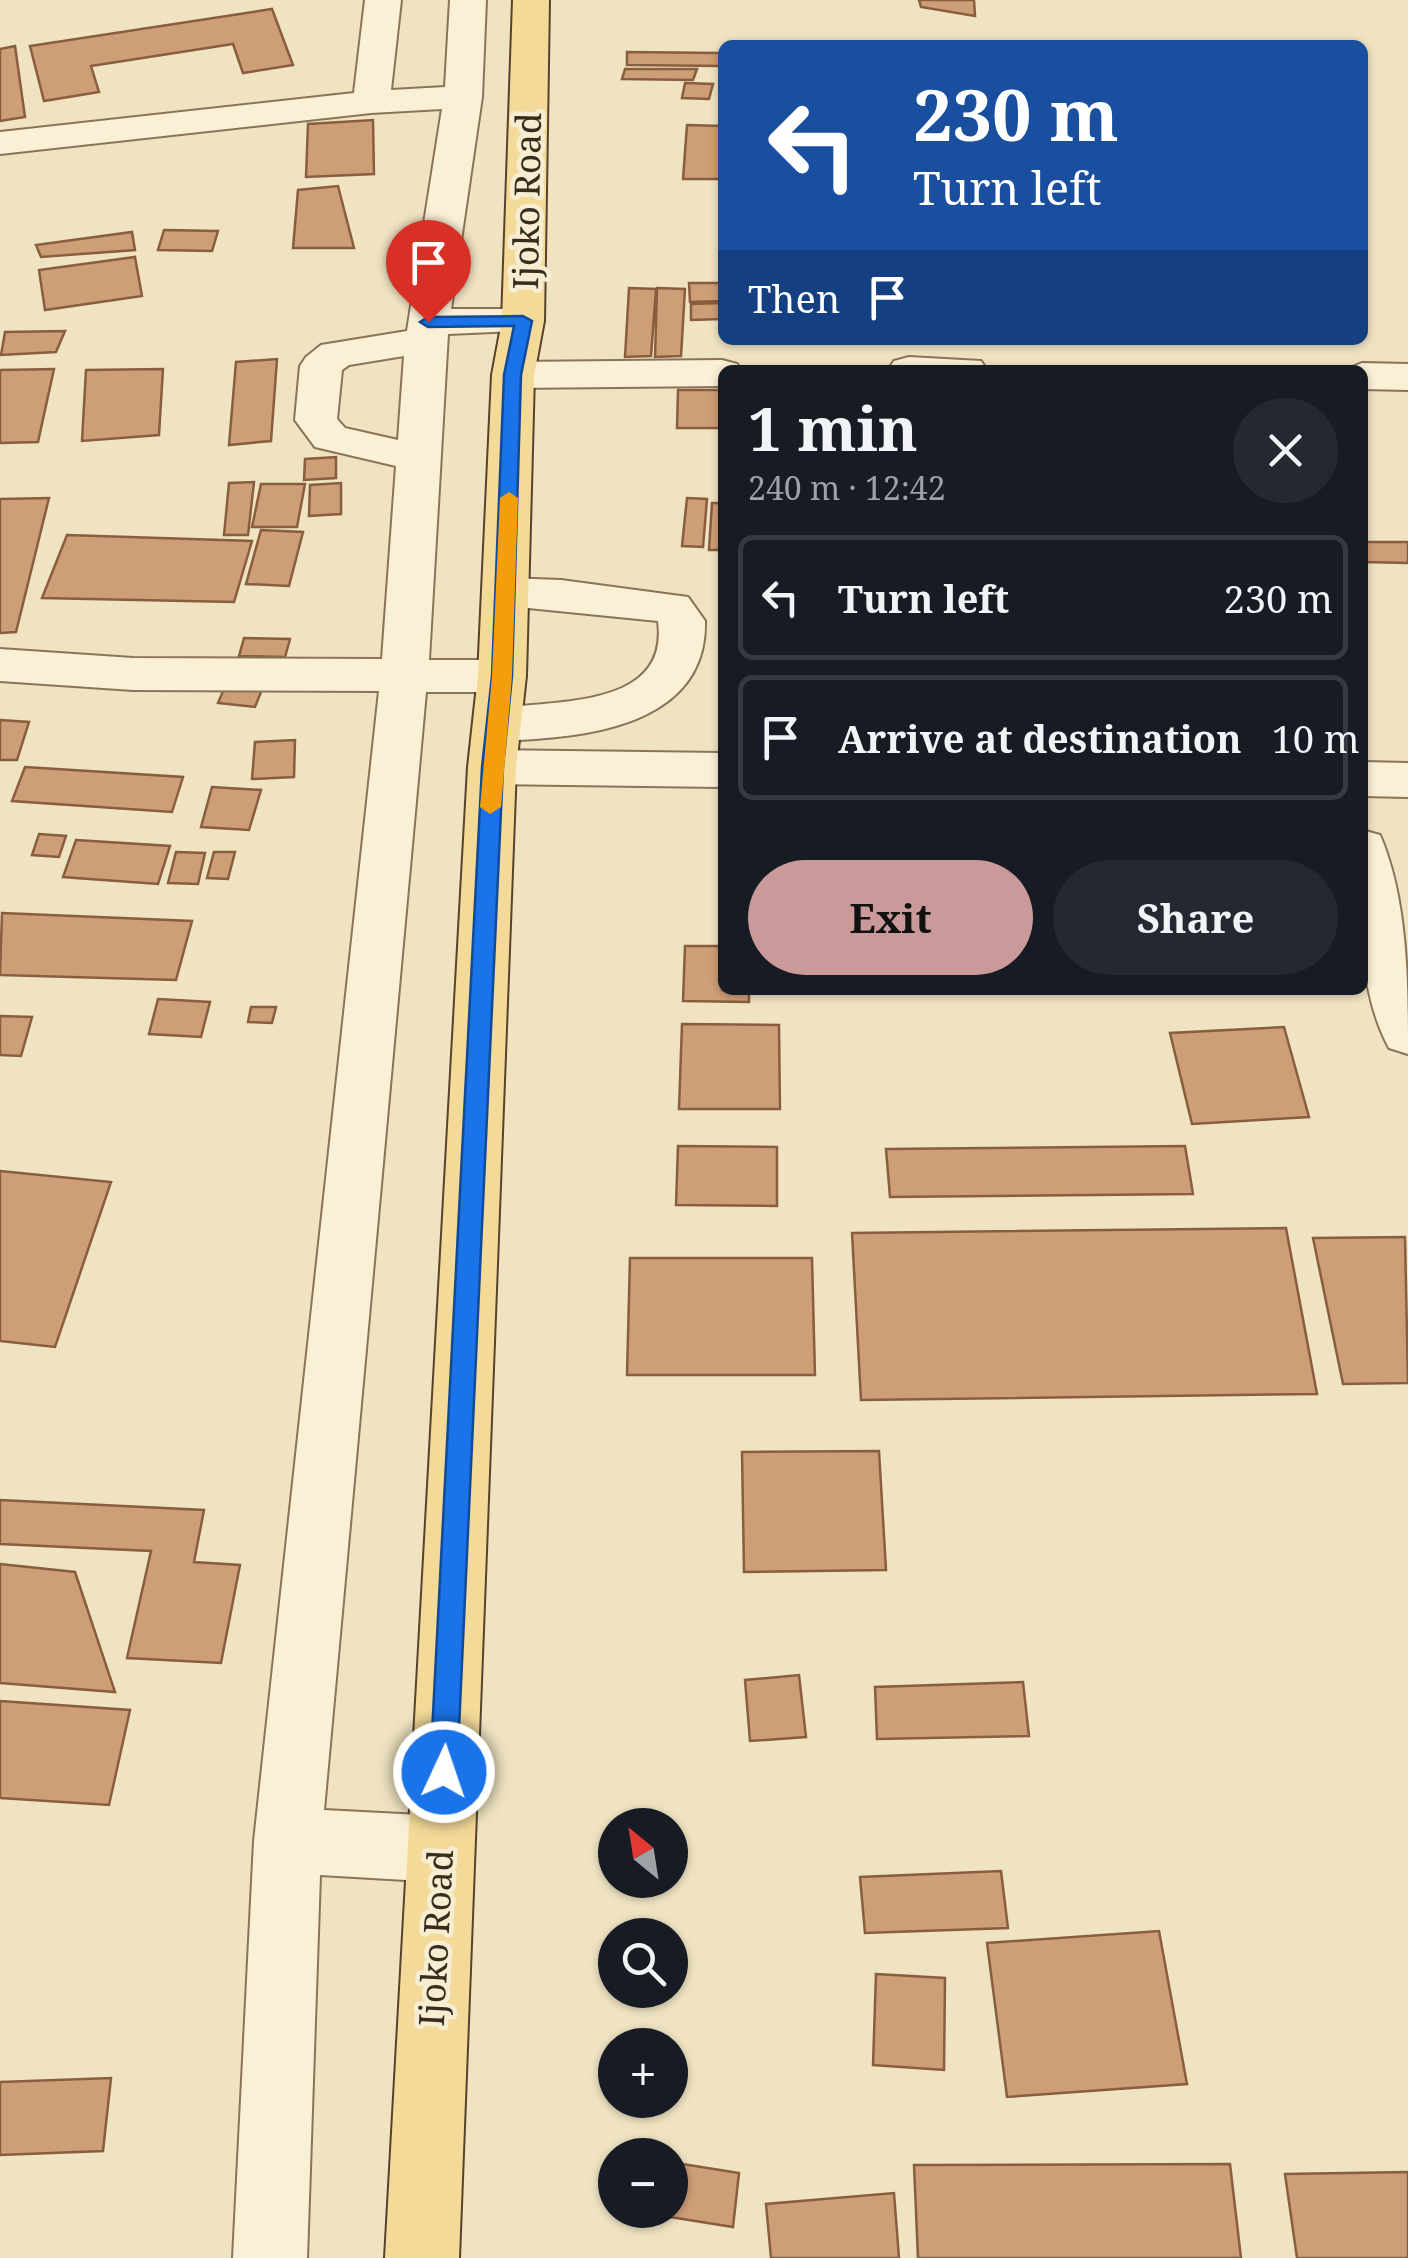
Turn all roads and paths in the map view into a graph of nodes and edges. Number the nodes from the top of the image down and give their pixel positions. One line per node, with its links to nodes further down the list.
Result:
1 (382, 0): 5 (street)
2 (468, 0): 4 (street)
3 (531, 0): 7 (main road, Ijoko Road)
4 (463, 98): 5 (street); 8 (street)
5 (370, 102): 6 (street)
6 (0, 143)
7 (523, 321): 8 (street); 10 (main road, Ijoko Road)
8 (427, 331): 13 (street); 13 (street)
9 (718, 372): 10 (street)
10 (513, 375): 14 (main road, Ijoko Road)
11 (1368, 376): 12 (street)
12 (1408, 377)
13 (419, 458): 16 (street)
14 (505, 594): 17 (main road, Ijoko Road); 17 (street)
15 (0, 665): 16 (street)
16 (404, 676): 17 (street); 23 (street)
17 (497, 722): 18 (street); 24 (main road, Ijoko Road)
18 (718, 769)
19 (1368, 780): 20 (street)
20 (1408, 780)
21 (1368, 872): 22 (street)
22 (1408, 1034)
23 (288, 1841): 24 (street); 25 (street)
24 (440, 1849): 26 (main road, Ijoko Road)
25 (270, 2258)
26 (422, 2258)

